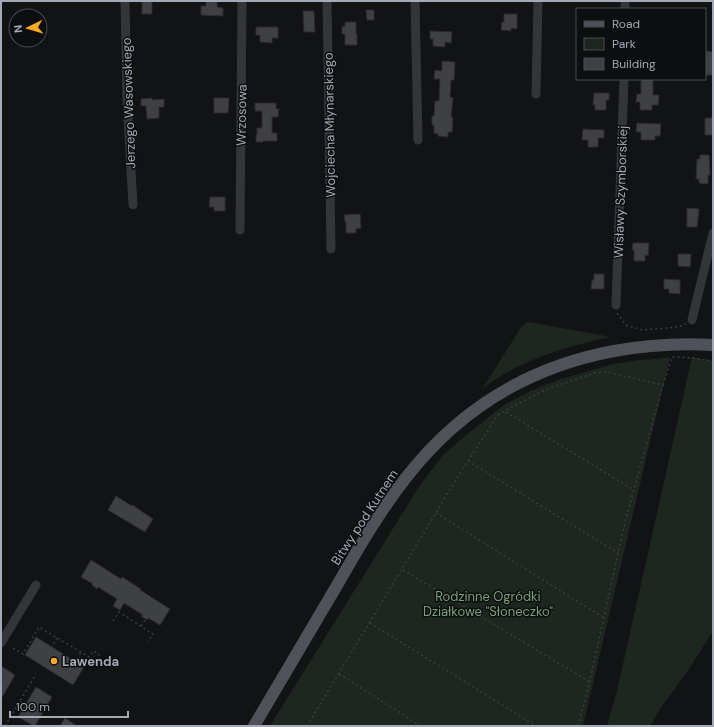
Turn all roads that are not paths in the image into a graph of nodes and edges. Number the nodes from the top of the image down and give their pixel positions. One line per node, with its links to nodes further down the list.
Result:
1 (125, 1): 9 (street, Jerzego Wasowskiego)
2 (242, 1): 10 (street, Wrzosowa)
3 (327, 1): 12 (street, Wojciecha Młynarskiego)
4 (415, 1): 8 (street)
5 (538, 1): 7 (street)
6 (624, 80): 13 (street, Wisławy Szymborskiej)
7 (536, 94)
8 (418, 140)
9 (133, 205)
10 (240, 230)
11 (713, 233): 14 (street)
12 (331, 249)
13 (616, 305)
14 (692, 320)
15 (713, 346): 18 (main road, Bitwy pod Kutnem)
16 (36, 585): 17 (street)
17 (1, 643)
18 (254, 726)

